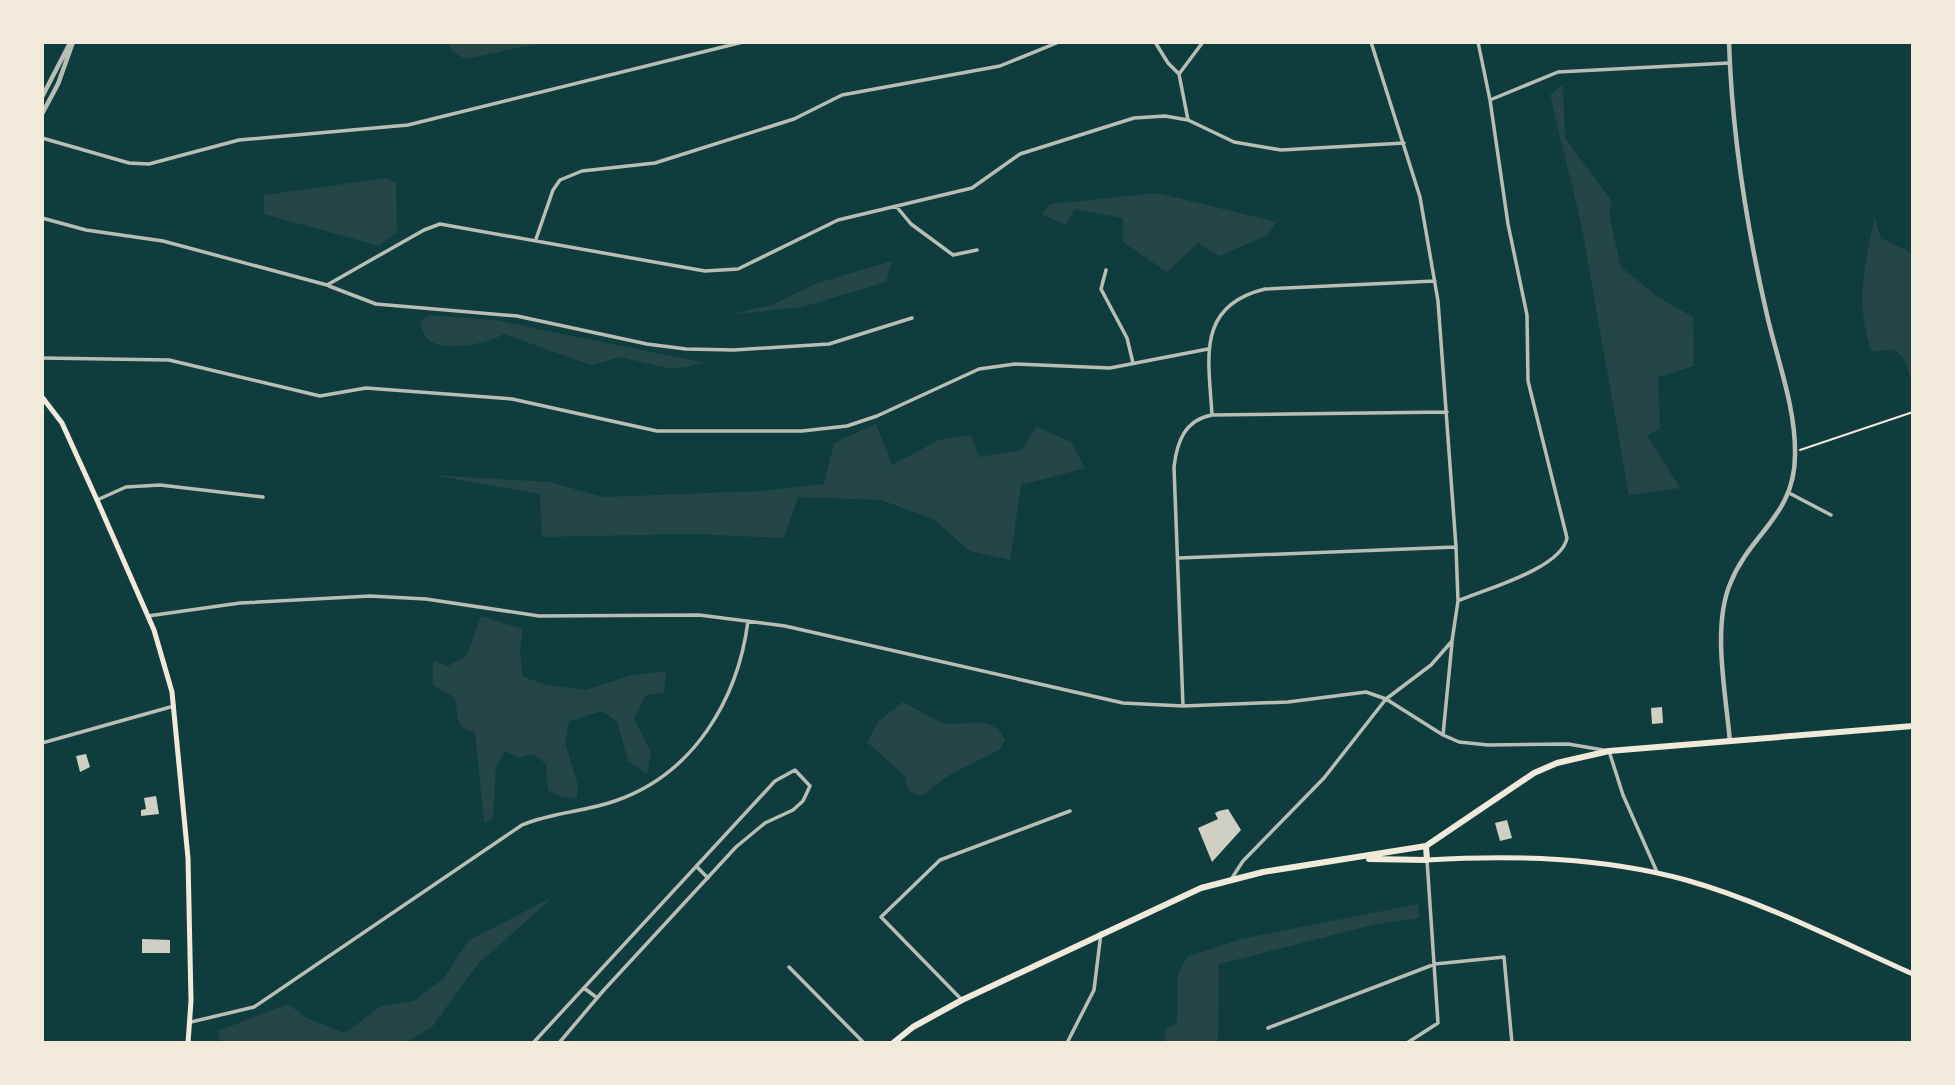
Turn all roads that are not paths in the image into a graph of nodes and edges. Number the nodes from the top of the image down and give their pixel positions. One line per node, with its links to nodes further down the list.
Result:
1 (72, 42): 11 (street); 13 (street)
2 (743, 42): 15 (street)
3 (1059, 42): 19 (street)
4 (1155, 42): 10 (street)
5 (1203, 42): 10 (street)
6 (1371, 42): 16 (street)
7 (1478, 42): 12 (street)
8 (1729, 42): 9 (street)
9 (1729, 63): 12 (street); 31 (street)
10 (1179, 74): 14 (street)
11 (42, 97)
12 (1490, 100): 37 (street)
13 (42, 114)
14 (1188, 120): 16 (street); 17 (street)
15 (42, 138)
16 (1404, 143): 22 (street)
17 (896, 206): 19 (street); 20 (street)
18 (42, 218): 23 (street)
19 (536, 239): 23 (street)
20 (977, 250)
21 (1105, 270): 27 (street)
22 (1435, 281): 25 (street); 29 (street)
23 (327, 285): 24 (street)
24 (912, 318)
25 (1208, 349): 27 (street); 30 (street)
26 (42, 358): 27 (street)
27 (1133, 363)
28 (42, 397): 33 (main road)
29 (1447, 412): 30 (street); 35 (street)
30 (1213, 415): 36 (street)
31 (1791, 494): 34 (street); 46 (street)
32 (263, 497): 33 (street)
33 (97, 500): 38 (main road)
34 (1831, 515)
35 (1456, 547): 36 (street); 37 (street)
36 (1178, 558): 43 (street)
37 (1458, 601): 40 (street)
38 (148, 616): 39 (street); 42 (main road)
39 (748, 621): 43 (street); 64 (street)
40 (1452, 641): 41 (street); 45 (street)
41 (1386, 699): 43 (street); 45 (street); 56 (street)
42 (174, 706): 47 (street); 64 (main road)
43 (1183, 706)
44 (1913, 726): 46 (main road)
45 (1443, 735): 48 (street)
46 (1730, 742): 48 (main road)
47 (42, 743)
48 (1609, 751): 50 (main road); 54 (street)
49 (1070, 811): 63 (street)
50 (1426, 846): 51 (main road); 52 (main road)
51 (1354, 859): 52 (main road); 56 (main road)
52 (1427, 860): 54 (main road); 58 (street)
53 (697, 867): 55 (street); 55 (street); 61 (street)
54 (1657, 873): 60 (main road)
55 (708, 878): 62 (street)
56 (1232, 878): 57 (main road)
57 (1101, 933): 63 (main road); 71 (street)
58 (1435, 964): 65 (street); 72 (street); 73 (street)
59 (789, 967): 69 (street)
60 (1913, 974)
61 (584, 988): 62 (street); 67 (street)
62 (597, 998): 68 (street)
63 (962, 1000): 70 (main road)
64 (190, 1022): 66 (main road)
65 (1268, 1028)
66 (188, 1043)
67 (533, 1043)
68 (559, 1043)
69 (864, 1043)
70 (893, 1043)
71 (1067, 1043)
72 (1407, 1043)
73 (1512, 1043)

